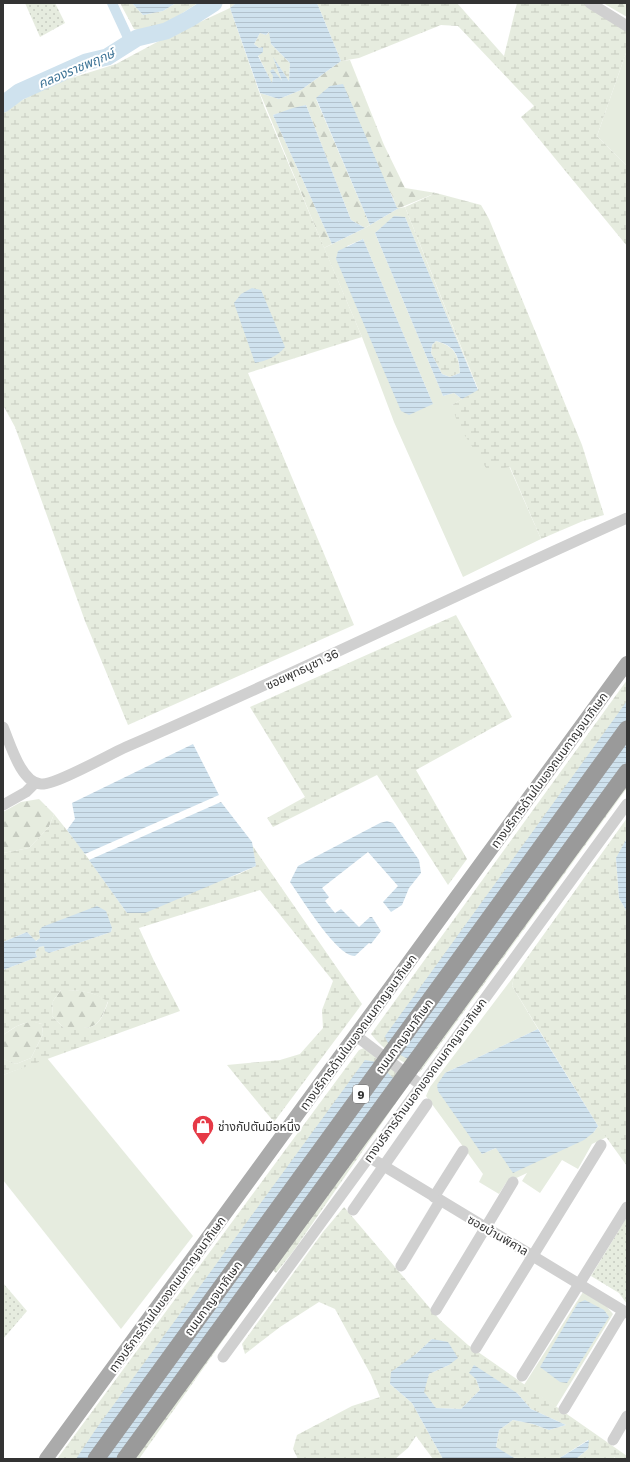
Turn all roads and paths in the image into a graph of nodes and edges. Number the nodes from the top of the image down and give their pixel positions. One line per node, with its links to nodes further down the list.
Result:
1 (590, 3): 2 (street)
2 (627, 26)
3 (627, 518): 8 (street, ซอยพุทธบูชา 36)
4 (627, 663): 11 (main road, ทางบริการด้านในของถนนกาญจนาภิเษก)
5 (3, 727): 8 (street)
6 (627, 729): 35 (highway, ถนนกาญจนาภิเษก / 9)
7 (627, 772): 36 (highway, ถนนกาญจนาภิเษก / 9)
8 (35, 783): 10 (street)
9 (627, 804): 12 (street, ทางบริการด้านนอกของถนนกาญจนาภิเษก)
10 (3, 805)
11 (355, 1035): 12 (street); 34 (main road, ทางบริการด้านในของถนนกาญจนาภิเษก)
12 (421, 1085): 16 (street, ทางบริการด้านนอกของถนนกาญจนาภิเษก)
13 (427, 1104): 17 (street)
14 (601, 1145): 23 (street)
15 (463, 1151): 19 (street)
16 (369, 1157): 17 (street, ซอยบ้านพิศาล); 29 (street, ทางบริการด้านนอกของถนนกาญจนาภิเษก)
17 (383, 1166): 19 (street, ซอยบ้านพิศาล); 21 (street)
18 (513, 1182): 22 (street)
19 (437, 1199): 22 (street, ซอยบ้านพิศาล); 24 (street)
20 (627, 1207): 25 (street)
21 (353, 1210)
22 (486, 1227): 23 (street, ซอยบ้านพิศาล); 26 (street)
23 (533, 1255): 25 (street, ซอยบ้านพิศาล); 28 (street)
24 (401, 1266)
25 (580, 1283): 27 (street, ซอยบ้านพิศาล); 30 (street)
26 (436, 1310)
27 (625, 1312): 31 (street)
28 (476, 1348)
29 (223, 1357)
30 (522, 1376)
31 (564, 1409)
32 (627, 1416): 33 (street)
33 (613, 1440)
34 (46, 1459)
35 (96, 1459)
36 (125, 1459)

